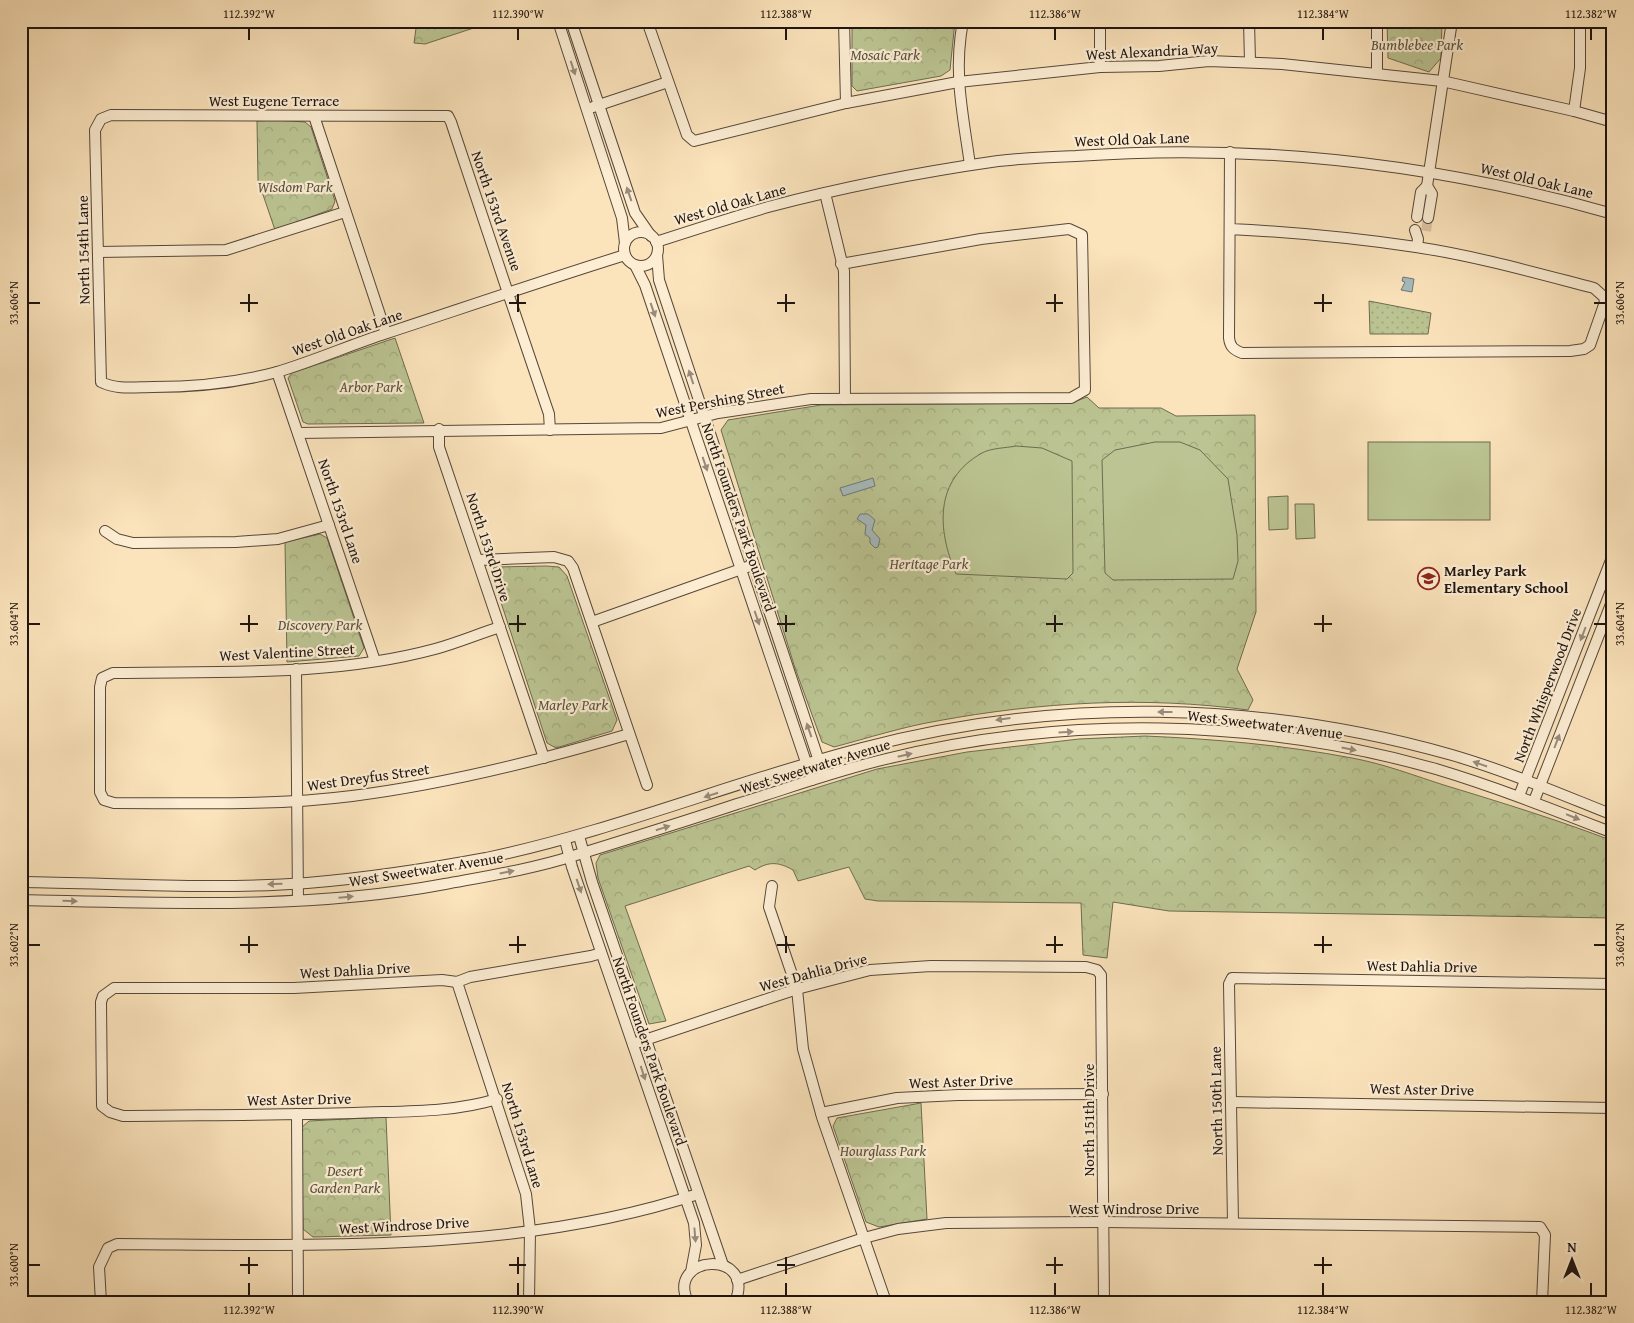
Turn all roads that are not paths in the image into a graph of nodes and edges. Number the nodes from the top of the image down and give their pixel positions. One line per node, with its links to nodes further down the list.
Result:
1 (558, 21): 19 (street, one-way to 19)
2 (571, 21): 18 (street)
3 (647, 21): 14 (street)
4 (844, 21): 17 (street)
5 (963, 21): 15 (street)
6 (1100, 21): 12 (street)
7 (1249, 21): 11 (street)
8 (1377, 21): 13 (street)
9 (1452, 21): 16 (street)
10 (1580, 21): 20 (street)
11 (1250, 62): 12 (street, West Alexandria Way); 13 (street, West Alexandria Way)
12 (1100, 67): 15 (street, West Alexandria Way)
13 (1377, 74): 16 (street, West Alexandria Way)
14 (668, 82): 17 (street, West Alexandria Way); 18 (street)
15 (958, 82): 17 (street, West Alexandria Way); 26 (street)
16 (1444, 82): 20 (street, West Alexandria Way); 27 (street)
17 (846, 103)
18 (598, 105): 19 (street); 33 (street, one-way to 18)
19 (586, 109): 34 (street)
20 (1574, 111): 24 (street, West Alexandria Way)
21 (314, 116): 22 (street, West Eugene Terrace); 23 (street, West Eugene Terrace); 29 (street)
22 (448, 116): 40 (street, North 153rd Avenue)
23 (101, 119): 35 (street, North 154th Lane)
24 (1613, 122)
25 (1230, 152): 26 (street, West Old Oak Lane); 27 (street, West Old Oak Lane); 32 (street)
26 (970, 165): 28 (street, West Old Oak Lane)
27 (1430, 172): 30 (street); 31 (street, West Old Oak Lane)
28 (825, 193): 33 (street, West Old Oak Lane); 38 (street)
29 (345, 212): 35 (street); 41 (street)
30 (1423, 214)
31 (1613, 214)
32 (1230, 229): 32 (street)
33 (654, 239): 34 (street); 37 (street)
34 (625, 243): 36 (street)
35 (98, 252): 43 (street, North 154th Lane)
36 (625, 255): 39 (street); 40 (street, West Old Oak Lane)
37 (656, 255): 39 (street); 45 (street, North Founders Park Boulevard, one-way to 37)
38 (841, 264): 44 (street); 44 (street, West Pershing Street)
39 (636, 265): 46 (street, North Founders Park Boulevard, one-way to 46)
40 (508, 293): 41 (street, West Old Oak Lane); 48 (street, North 153rd Avenue)
41 (386, 334): 42 (street, West Old Oak Lane)
42 (277, 372): 43 (street, West Old Oak Lane); 49 (street, North 153rd Lane)
43 (101, 382)
44 (845, 399): 45 (street, West Pershing Street)
45 (704, 418): 46 (street, West Pershing Street); 54 (street, North Founders Park Boulevard)
46 (691, 422): 48 (street, West Pershing Street); 55 (street, North Founders Park Boulevard, one-way to 55)
47 (439, 429): 48 (street, West Pershing Street); 49 (street, West Pershing Street); 53 (street, North 153rd Drive)
48 (550, 430)
49 (298, 433): 50 (street, North 153rd Lane)
50 (329, 525): 51 (street); 59 (street, North 153rd Lane)
51 (105, 531)
52 (1613, 556): 67 (street, North Whisperwood Drive, one-way to 67)
53 (478, 560): 57 (street); 58 (street, North 153rd Drive)
54 (754, 565): 55 (street); 63 (street, North Founders Park Boulevard, one-way to 54)
55 (740, 569): 57 (street); 64 (street, North Founders Park Boulevard, one-way to 64)
56 (1613, 599): 69 (street, North Whisperwood Drive, one-way to 56)
57 (592, 622): 61 (street)
58 (500, 627): 59 (street, West Valentine Street); 62 (street, North 153rd Drive)
59 (375, 661): 60 (street, West Valentine Street)
60 (296, 669): 71 (street, West Valentine Street); 72 (street)
61 (629, 734): 62 (street, West Dreyfus Street); 68 (street)
62 (544, 758): 72 (street, West Dreyfus Street)
63 (819, 760): 64 (street, West Sweetwater Avenue); 65 (street, North Founders Park Boulevard); 67 (street, West Sweetwater Avenue, one-way to 63)
64 (807, 763): 66 (street, North Founders Park Boulevard); 76 (street, West Sweetwater Avenue, one-way to 76)
65 (824, 776): 66 (street, West Sweetwater Avenue); 70 (street, West Sweetwater Avenue, one-way to 70)
66 (812, 780): 78 (street, West Sweetwater Avenue, one-way to 66)
67 (1526, 781): 69 (street, West Sweetwater Avenue); 70 (street, North Whisperwood Drive)
68 (647, 785)
69 (1539, 786): 73 (street, North Whisperwood Drive); 74 (street, West Sweetwater Avenue)
70 (1519, 796): 73 (street, West Sweetwater Avenue)
71 (104, 800): 72 (street, West Dreyfus Street)
72 (297, 801): 81 (street)
73 (1534, 801): 75 (street, West Sweetwater Avenue, one-way to 75)
74 (1613, 814)
75 (1613, 833)
76 (579, 836): 77 (street, West Sweetwater Avenue); 78 (street, North Founders Park Boulevard)
77 (565, 840): 79 (street, North Founders Park Boulevard); 81 (street, West Sweetwater Avenue)
78 (583, 852): 79 (street, West Sweetwater Avenue); 91 (street, North Founders Park Boulevard)
79 (569, 857): 84 (street, West Sweetwater Avenue, one-way to 79); 85 (street, North Founders Park Boulevard, one-way to 85)
80 (21, 882): 81 (street, West Sweetwater Avenue, one-way to 80)
81 (297, 883): 84 (street)
82 (772, 886): 90 (street)
83 (21, 900): 84 (street, West Sweetwater Avenue, one-way to 84)
84 (298, 900)
85 (601, 952): 88 (street, West Dahlia Drive); 92 (street, North Founders Park Boulevard)
86 (1097, 970): 90 (street, West Dahlia Drive); 93 (street, North 151th Drive)
87 (1232, 978): 89 (street, West Dahlia Drive); 95 (street, North 150th Lane)
88 (458, 982): 94 (street, North 153rd Lane); 96 (street, West Dahlia Drive)
89 (1613, 984)
90 (797, 989): 91 (street, West Dahlia Drive); 98 (street)
91 (646, 1040): 92 (street, West Dahlia Drive); 100 (street, North Founders Park Boulevard)
92 (633, 1044): 101 (street, North Founders Park Boulevard, one-way to 101)
93 (1103, 1094): 98 (street, West Aster Drive); 102 (street, North 151th Drive)
94 (497, 1099): 99 (street, West Aster Drive); 104 (street, North 153rd Lane)
95 (1231, 1102): 97 (street, West Aster Drive); 103 (street, North 150th Lane)
96 (102, 1106): 99 (street, West Aster Drive)
97 (1613, 1108)
98 (821, 1113): 105 (street)
99 (296, 1114): 106 (street)
100 (698, 1194): 101 (street, West Windrose Drive); 107 (street, North Founders Park Boulevard)
101 (684, 1198): 104 (street, West Windrose Drive); 108 (street, North Founders Park Boulevard, one-way to 108)
102 (1104, 1222): 103 (street, West Windrose Drive); 105 (street, West Windrose Drive); 116 (street, North 151th Drive)
103 (1233, 1224): 117 (street, West Windrose Drive)
104 (530, 1230): 106 (street, West Windrose Drive); 112 (street, North 153rd Lane)
105 (864, 1238): 109 (street, West Windrose Drive); 115 (street)
106 (298, 1245): 110 (street, West Windrose Drive); 111 (street)
107 (723, 1265): 108 (street); 109 (street)
108 (691, 1272): 113 (street, North Founders Park Boulevard)
109 (737, 1280): 114 (street)
110 (101, 1302)
111 (298, 1302)
112 (529, 1302)
113 (688, 1302)
114 (735, 1302)
115 (886, 1302)
116 (1104, 1302)
117 (1542, 1302)

